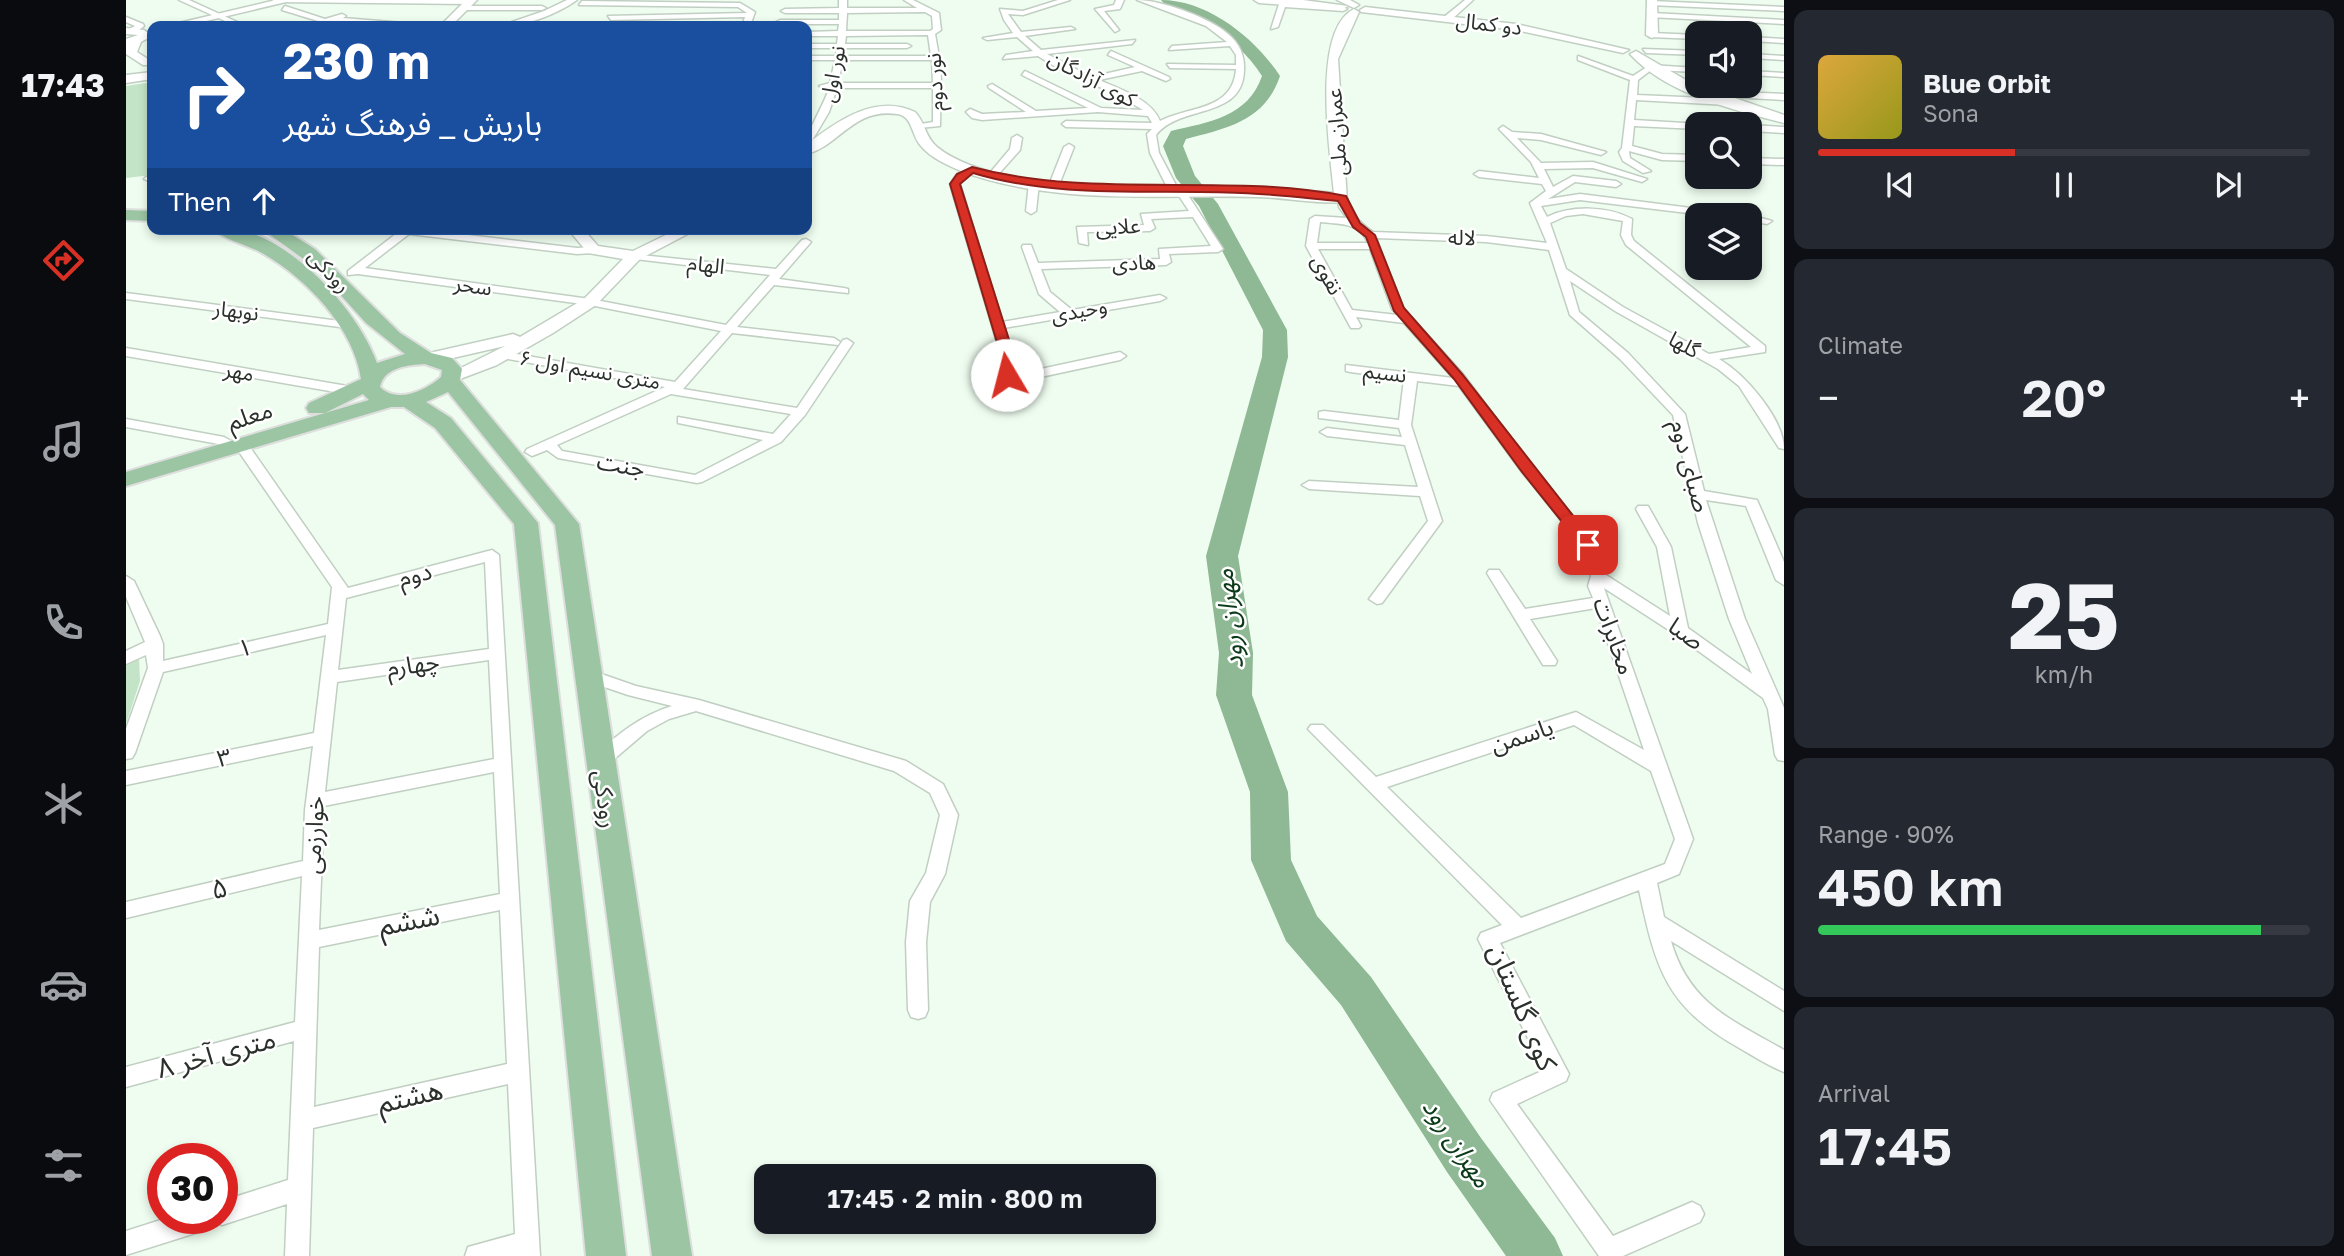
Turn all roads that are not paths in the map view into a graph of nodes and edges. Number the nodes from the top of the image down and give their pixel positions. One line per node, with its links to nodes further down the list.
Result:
1 (183, 0): 28 (street)
2 (573, 0): 37 (street)
3 (843, 0): 24 (street, نور اول)
4 (908, 0): 22 (street)
5 (1066, 0): 44 (street, کوی آزادگان)
6 (1127, 0): 9 (street)
7 (1259, 0): 17 (main road, دو کمال)
8 (1469, 0): 31 (street)
9 (1144, 1): 58 (street)
10 (688, 2): 15 (street); 26 (street)
11 (282, 3): 12 (street); 28 (main road); 35 (street)
12 (363, 3): 13 (street)
13 (469, 3): 20 (street); 36 (main road)
14 (582, 3): 15 (street)
15 (629, 3): 29 (street)
16 (1118, 3): 47 (street)
17 (1283, 4): 19 (main road, دو کمال); 46 (street)
18 (1652, 6): 21 (street); 45 (street); 61 (main road)
19 (1352, 7): 31 (main road, دو کمال); 131 (main road, عمران ملی)
20 (542, 8)
21 (1784, 9)
22 (928, 10): 24 (street); 48 (street, نور دوم)
23 (785, 11): 24 (street)
24 (843, 11): 43 (street, نور اول)
25 (347, 14): 35 (street)
26 (750, 15): 27 (street); 40 (street)
27 (677, 16): 29 (street); 39 (street)
28 (220, 17): 33 (main road); 34 (street)
29 (611, 18): 38 (street)
30 (126, 19): 52 (street)
31 (1447, 19): 61 (main road, دو کمال)
32 (1060, 20): 51 (street)
33 (204, 21)
34 (230, 21)
35 (331, 21)
36 (450, 21)
37 (521, 21)
38 (606, 21)
39 (674, 21)
40 (748, 21)
41 (1034, 21): 44 (street)
42 (812, 22): 43 (street)
43 (842, 22): 50 (street, نور اول)
44 (1009, 22): 51 (street, کوی آزادگان)
45 (1784, 22)
46 (1275, 27)
47 (1115, 30)
48 (931, 33): 50 (street); 71 (street, نور دوم)
49 (812, 34): 50 (street)
50 (841, 34): 62 (street, نور اول)
51 (1021, 34): 53 (street); 65 (street, کوی آزادگان)
52 (138, 35): 74 (main road)
53 (987, 38)
54 (1685, 39): 61 (street)
55 (1762, 40): 56 (street)
56 (1784, 41)
57 (1132, 42): 65 (street)
58 (1233, 44): 63 (street); 78 (street)
59 (812, 46): 62 (street)
60 (908, 46): 62 (street)
61 (1638, 46): 64 (street); 79 (main road)
62 (839, 47): 70 (street, نور اول)
63 (1172, 48)
64 (1685, 51)
65 (1042, 53): 67 (street); 85 (street, کوی آزادگان)
66 (1111, 53): 80 (street)
67 (1006, 57)
68 (1762, 57): 73 (street)
69 (812, 58): 70 (street)
70 (837, 58): 71 (street); 91 (street, نور اول)
71 (936, 58): 89 (street, نور دوم)
72 (1581, 58): 87 (street)
73 (1784, 58)
74 (147, 62)
75 (147, 63): 76 (main road)
76 (126, 66)
77 (1170, 66): 78 (street)
78 (1240, 67): 108 (street)
79 (1651, 67): 81 (street); 87 (street); 88 (main road)
80 (1142, 68): 85 (street); 86 (street)
81 (1685, 69)
82 (1026, 73): 98 (street)
83 (1762, 74): 84 (street)
84 (1784, 75)
85 (1093, 79): 102 (street, کوی آزادگان)
86 (1166, 79)
87 (1634, 79): 94 (street)
88 (1685, 82)
89 (937, 85): 91 (street); 106 (street, نور دوم)
90 (823, 86): 91 (street)
91 (834, 86): 112 (street, نور اول)
92 (992, 86): 100 (street)
93 (1762, 96): 95 (street)
94 (1633, 97): 97 (street); 104 (street)
95 (1784, 97)
96 (1724, 98): 97 (main road)
97 (1738, 103): 103 (main road)
98 (1100, 110): 101 (street); 102 (street)
99 (970, 112): 100 (street)
100 (1032, 112): 101 (street)
101 (1045, 113): 109 (street)
102 (1152, 113): 108 (street, کوی آزادگان)
103 (1781, 117)
104 (1631, 123): 107 (street); 116 (street)
105 (1066, 124): 108 (street)
106 (919, 125): 114 (main road); 122 (main road, عمران ملی)
107 (1685, 125)
108 (1158, 126): 129 (street, کوی آزادگان)
109 (1046, 129)
110 (1762, 129): 111 (street)
111 (1784, 130)
112 (812, 136)
113 (1017, 138): 124 (street)
114 (812, 146)
115 (1069, 147): 128 (street)
116 (1627, 148): 118 (street); 121 (street)
117 (1601, 152): 121 (street)
118 (1685, 157)
119 (1762, 161): 120 (street)
120 (1784, 162)
121 (1538, 166): 125 (street)
122 (972, 170): 124 (main road, عمران ملی); 175 (street)
123 (1479, 174): 125 (street)
124 (992, 176): 126 (main road, عمران ملی)
125 (1546, 182): 130 (street)
126 (1034, 183): 128 (main road, عمران ملی); 136 (street)
127 (1616, 184): 130 (street)
128 (1054, 186): 129 (main road, عمران ملی)
129 (1178, 191): 131 (main road, عمران ملی); 137 (street, کوی آزادگان)
130 (1551, 192): 132 (street)
131 (1342, 198): 142 (street)
132 (1535, 203): 135 (street); 143 (street, صبای دوم)
133 (126, 205): 134 (main road)
134 (147, 205)
135 (1685, 210)
136 (1031, 211)
137 (1196, 214): 153 (street, علایی); 158 (street, کوی آزادگان)
138 (126, 215): 139 (main road)
139 (147, 216)
140 (1762, 220): 141 (street)
141 (1767, 221)
142 (1354, 222): 151 (street); 154 (street, نقوی)
143 (1544, 222): 157 (street, صبای دوم); 182 (street)
144 (243, 235): 162 (main road, رودکى)
145 (280, 235): 160 (main road, رودکى)
146 (401, 235): 165 (street)
147 (447, 235): 159 (street)
148 (580, 235): 159 (main road)
149 (666, 235): 155 (street)
150 (679, 235): 155 (main road)
151 (1372, 241): 154 (street, لاله); 157 (street, لاله); 173 (street, مخابرات)
152 (806, 242): 166 (street)
153 (1084, 243)
154 (1311, 246): 172 (street, نقوی)
155 (657, 247): 161 (main road)
156 (1027, 247): 163 (street)
157 (1553, 247): 164 (street, صبای دوم)
158 (1218, 249): 163 (street, هادی)
159 (593, 250): 161 (main road)
160 (310, 252): 162 (main road); 165 (main road, رودکى)
161 (635, 256): 166 (street, الهام); 170 (main road)
162 (285, 259): 174 (main road, رودکى)
163 (1035, 266): 171 (street)
164 (1560, 270): 182 (street, گلها); 208 (street, صبای دوم)
165 (349, 276): 170 (street, سحر); 184 (main road, رودکى)
166 (775, 277): 167 (street, الهام); 178 (street)
167 (844, 291)
168 (126, 296): 174 (street, نوبهار)
169 (1160, 298): 171 (street, وحیدی)
170 (590, 302): 177 (main road); 178 (street, سحر)
171 (1069, 313): 175 (street, وحیدی)
172 (1347, 313): 173 (street); 176 (street, نقوی)
173 (1407, 320): 187 (street, مخابرات)
174 (346, 325): 188 (main road, رودکى)
175 (998, 326): 186 (street)
176 (1355, 326)
177 (547, 329): 180 (main road); 184 (main road)
178 (729, 329): 189 (street); 192 (street, سحر)
179 (126, 352): 188 (street, مهر)
180 (503, 354): 184 (main road); 189 (street, ۶ متری نسیم اول)
181 (1120, 356): 186 (street)
182 (1706, 358): 202 (street, گلها)
183 (1350, 368): 185 (street, نسیم)
184 (440, 369): 188 (main road, معلم); 190 (main road, معلم); 225 (main road, رودکی)
185 (1411, 376): 187 (street, نسیم); 196 (street)
186 (1007, 380): 191 (street)
187 (1463, 383): 211 (street, مخابرات)
188 (364, 384): 190 (main road, رودکی); 200 (main road, معلم)
189 (673, 388): 192 (street, ۶ متری نسیم اول); 201 (street)
190 (399, 400): 200 (main road, معلم); 261 (main road, رودکی)
191 (1005, 401)
192 (800, 412): 198 (street)
193 (1324, 415): 196 (street)
194 (683, 420): 198 (street)
195 (126, 423): 200 (street)
196 (1405, 425): 199 (street)
197 (1327, 432): 199 (street)
198 (776, 439): 201 (street, جنت)
199 (1410, 442): 207 (street)
200 (233, 444): 204 (main road, معلم); 205 (main road, معلم); 214 (street, خوارزمی)
201 (549, 444): 203 (street)
202 (1784, 445)
203 (532, 452)
204 (126, 468)
205 (126, 479)
206 (1308, 485): 207 (street)
207 (1426, 492): 215 (street)
208 (1698, 494): 212 (street); 227 (street, صبای دوم)
209 (1643, 509): 219 (street)
210 (1494, 573): 217 (street)
211 (1598, 577): 216 (street, مخابرات); 219 (street, صبا)
212 (1784, 580)
213 (126, 581): 220 (street)
214 (338, 595): 218 (street, خوارزمی); 221 (street, دوم)
215 (1377, 599)
216 (1602, 602): 217 (street); 235 (street, مخابرات)
217 (1522, 615): 223 (street)
218 (335, 628): 224 (street, ۱); 226 (street, خوارزمی)
219 (1681, 629): 227 (street, صبا)
220 (155, 644): 222 (street); 224 (street)
221 (497, 653): 226 (street, چهارم); 234 (street)
222 (126, 658)
223 (1549, 661)
224 (156, 668): 231 (street)
225 (587, 675): 228 (street); 233 (main road, رودکی)
226 (329, 677): 230 (street, خوارزمی)
227 (1778, 697): 232 (street, صبای دوم)
228 (699, 706): 233 (street); 247 (street)
229 (1317, 729): 237 (street)
230 (322, 738): 236 (street, ۳); 238 (street, خوارزمی)
231 (126, 753)
232 (1784, 754)
233 (600, 761): 262 (main road, رودکی)
234 (503, 764): 238 (street); 241 (street)
235 (1661, 768): 237 (street, یاسمن); 240 (street, مخابرات)
236 (126, 778)
237 (1375, 784): 244 (street)
238 (315, 801): 239 (street, خوارزمی)
239 (312, 866): 242 (street, ۵); 245 (street, خوارزمی)
240 (1646, 879): 243 (street); 244 (street, کوی گلستان)
241 (509, 900): 245 (street, ششم); 250 (street)
242 (126, 910)
243 (1656, 922): 246 (street); 249 (street)
244 (1518, 928): 255 (street, کوی گلستان)
245 (309, 940): 248 (street, خوارزمی)
246 (1784, 1002)
247 (918, 1010)
248 (306, 1029): 251 (street, ۸ متری آخر); 252 (street, خوارزمی)
249 (1784, 1062)
250 (518, 1072): 252 (street, هشتم); 258 (street)
251 (126, 1077)
252 (302, 1120): 253 (street, خوارزمی)
253 (300, 1188): 254 (street); 259 (street, خوارزمی)
254 (238, 1208)
255 (1692, 1214)
256 (154, 1234): 257 (street)
257 (126, 1243)
258 (527, 1249): 260 (street)
259 (297, 1256)
260 (477, 1256)
261 (606, 1256)
262 (672, 1256)

